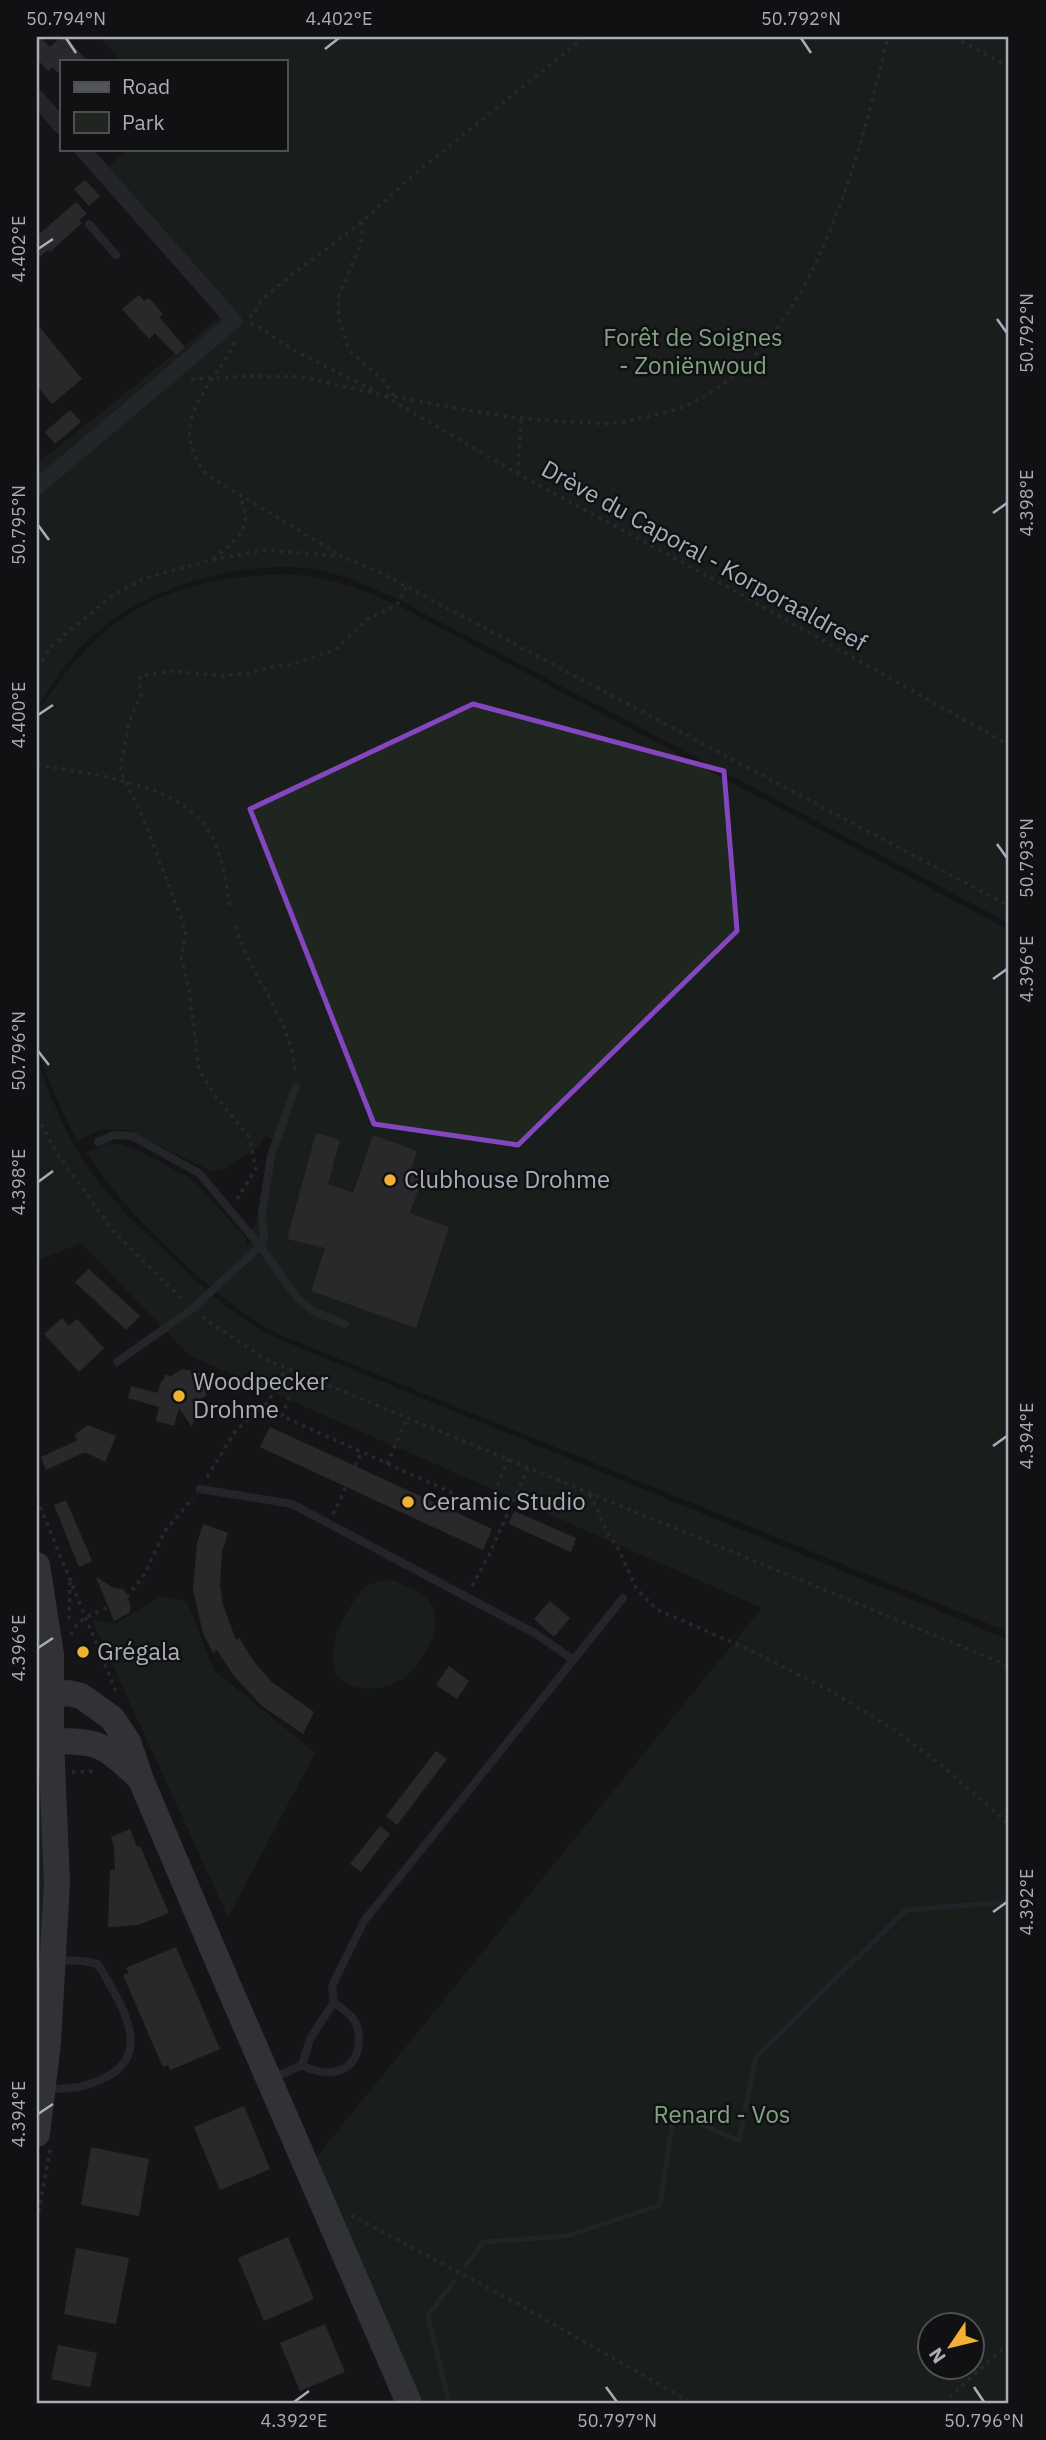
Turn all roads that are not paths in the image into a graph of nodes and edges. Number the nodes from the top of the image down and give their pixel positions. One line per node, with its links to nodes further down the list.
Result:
1 (37, 98): 2 (street)
2 (60, 124)
3 (83, 150): 6 (street)
4 (89, 224): 5 (lane)
5 (116, 255)
6 (37, 487)
7 (296, 1086): 9 (lane)
8 (98, 1142): 9 (lane)
9 (260, 1246): 10 (lane); 11 (lane)
10 (345, 1324)
11 (117, 1362)
12 (200, 1489): 15 (lane)
13 (37, 1565): 16 (main road)
14 (623, 1598): 15 (lane)
15 (572, 1659): 20 (lane)
16 (44, 1697): 17 (main road); 18 (main road)
17 (44, 1734): 18 (main road); 19 (main road)
18 (141, 1780): 22 (main road)
19 (53, 1960): 23 (main road); 23 (lane)
20 (334, 2002): 21 (lane); 21 (lane)
21 (302, 2065): 22 (lane)
22 (269, 2080): 25 (main road)
23 (43, 2090): 24 (main road)
24 (37, 2134)
25 (409, 2403)

